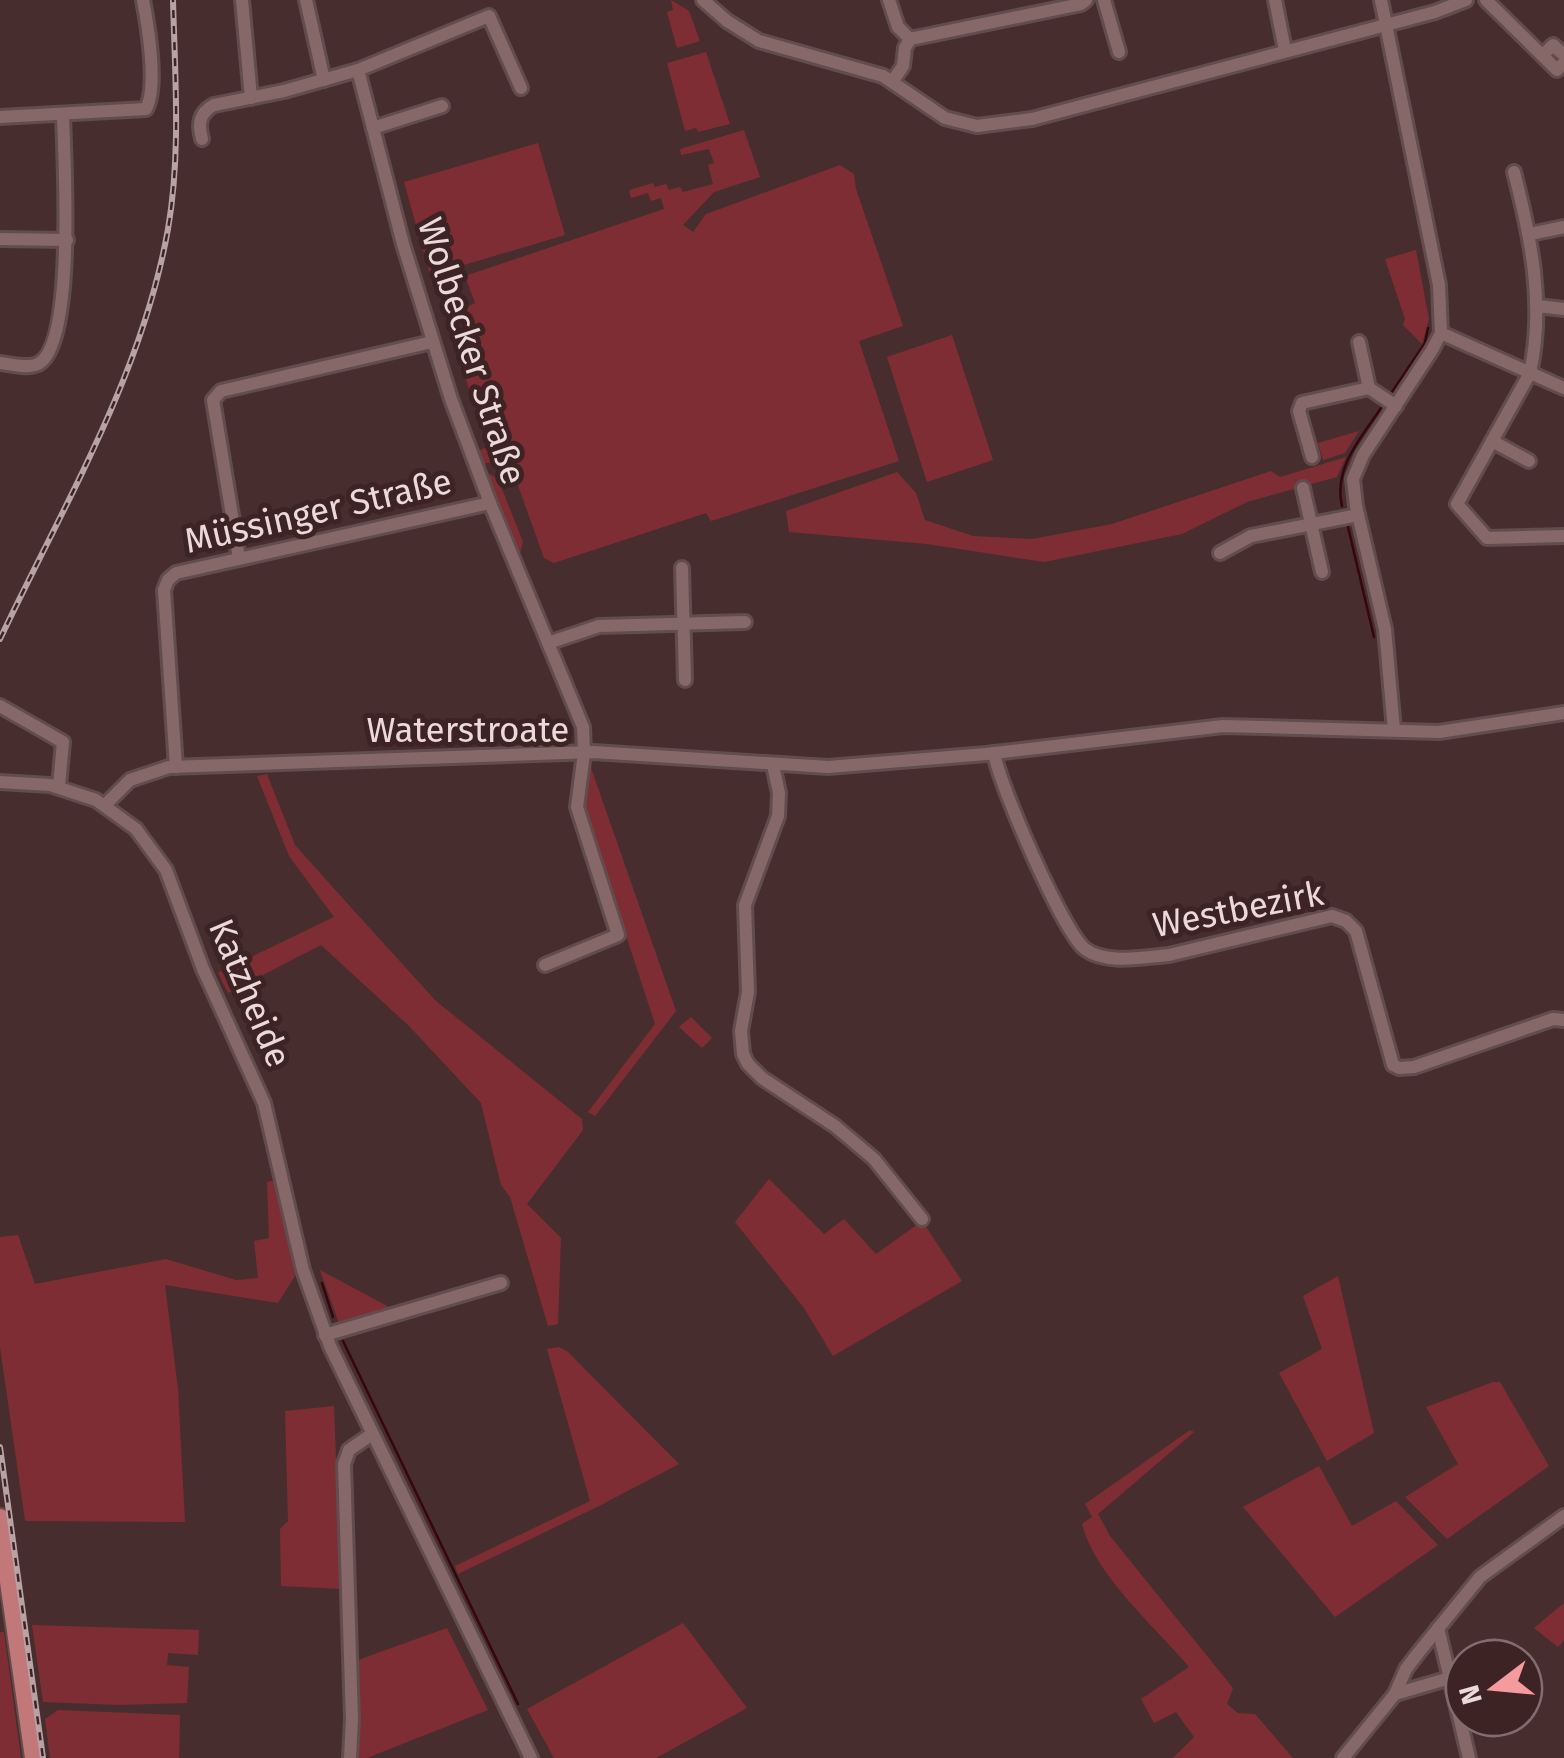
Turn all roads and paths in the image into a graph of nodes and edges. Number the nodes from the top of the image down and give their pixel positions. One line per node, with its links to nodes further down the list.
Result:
1 (143, 0): 23 (street)
2 (242, 0): 21 (street)
3 (306, 0): 18 (street)
4 (703, 0): 19 (street)
5 (889, 0): 13 (street)
6 (1086, 0): 13 (street)
7 (1104, 0): 15 (street)
8 (1275, 0): 14 (street)
9 (1381, 0): 12 (street)
10 (1466, 0): 12 (street)
11 (1486, 0): 16 (street)
12 (1386, 24): 14 (street); 34 (street)
13 (910, 39): 19 (street)
14 (1285, 50): 19 (street)
15 (1120, 52)
16 (1564, 59)
17 (358, 70): 18 (street); 20 (street); 25 (street, Wolbecker Straße)
18 (324, 80): 21 (street)
19 (892, 82)
20 (522, 88)
21 (251, 98): 26 (street)
22 (442, 106): 25 (street)
23 (63, 115): 24 (street); 31 (street)
24 (0, 118)
25 (372, 128): 35 (street, Wolbecker Straße)
26 (202, 139)
27 (1514, 172): 29 (street)
28 (1564, 228): 29 (street)
29 (1530, 234): 32 (street)
30 (0, 239): 31 (street)
31 (67, 240): 37 (street)
32 (1538, 306): 33 (street); 38 (street)
33 (1564, 309)
34 (1441, 333): 38 (street); 41 (street)
35 (432, 342): 46 (street, Wolbecker Straße); 51 (street)
36 (1359, 342): 39 (street)
37 (0, 363)
38 (1530, 373): 40 (street); 42 (street)
39 (1369, 388): 41 (street); 43 (street)
40 (1564, 388)
41 (1396, 406): 47 (street)
42 (1492, 441): 44 (street); 49 (street)
43 (1312, 457)
44 (1528, 461)
45 (1303, 488): 48 (street)
46 (490, 503): 51 (street, Müssinger Straße); 56 (street, Wolbecker Straße)
47 (1358, 515): 48 (street); 60 (street)
48 (1311, 524): 50 (street); 53 (street)
49 (1564, 536)
50 (1220, 553)
51 (239, 558): 64 (street, Müssinger Straße)
52 (682, 568): 55 (street)
53 (1322, 572)
54 (746, 622): 55 (street)
55 (684, 624): 56 (street); 57 (street)
56 (548, 644): 61 (street, Wolbecker Straße)
57 (684, 680)
58 (0, 706): 66 (street)
59 (1564, 714): 60 (street)
60 (1394, 730): 62 (street)
61 (584, 753): 63 (street); 64 (street, Waterstroate); 68 (street, Waterstroate)
62 (994, 753): 63 (street); 69 (street, Westbezirk)
63 (773, 765): 70 (street)
64 (176, 767): 67 (street, Waterstroate)
65 (0, 782): 66 (street, Katzheide)
66 (59, 786): 67 (street, Katzheide)
67 (105, 805): 72 (street, Katzheide)
68 (545, 965)
69 (1564, 1020)
70 (922, 1219)
71 (501, 1283): 72 (street)
72 (325, 1335): 73 (street, Katzheide)
73 (372, 1434): 82 (street); 83 (street, Katzheide)
74 (1564, 1516): 77 (street)
75 (0, 1518): 76 (main road)
76 (2, 1539): 81 (main road)
77 (1438, 1628): 78 (street); 80 (street)
78 (1444, 1653)
79 (1444, 1680): 80 (street)
80 (1395, 1694): 84 (street)
81 (34, 1758)
82 (350, 1758)
83 (531, 1758)
84 (1343, 1758)

